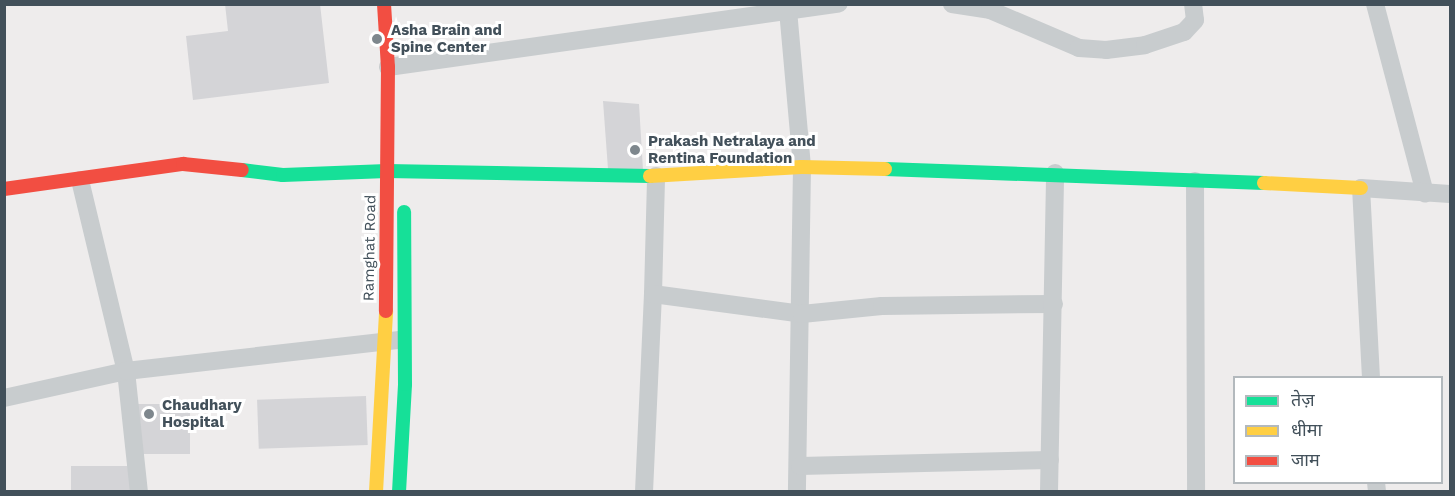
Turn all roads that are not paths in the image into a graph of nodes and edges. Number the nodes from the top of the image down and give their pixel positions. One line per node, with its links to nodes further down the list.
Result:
1 (384, 4): 9 (street, Ramghat Road)
2 (839, 4): 6 (street)
3 (951, 4): 4 (street)
4 (1193, 4)
5 (1375, 4): 19 (street)
6 (810, 6): 7 (street)
7 (788, 10): 9 (street); 10 (street)
8 (403, 45): 9 (street, Ramghat Road)
9 (398, 70): 11 (street, Ramghat Road)
10 (802, 167): 12 (street); 13 (street); 23 (street)
11 (387, 171): 14 (street); 15 (street); 25 (street, Ramghat Road)
12 (1055, 173): 16 (street); 22 (street)
13 (656, 176): 14 (street); 21 (street)
14 (403, 178): 24 (street)
15 (80, 180): 18 (street); 26 (street)
16 (1195, 181): 17 (street); 37 (street)
17 (1361, 188): 19 (street); 27 (street)
18 (4, 189)
19 (1425, 193): 20 (street)
20 (1450, 194)
21 (653, 294): 23 (street); 34 (street)
22 (1054, 304): 23 (street); 29 (street)
23 (802, 314): 30 (street)
24 (406, 338): 25 (street); 33 (street)
25 (386, 341): 26 (street); 32 (street, Ramghat Road)
26 (126, 371): 28 (street); 31 (street)
27 (1371, 376)
28 (4, 398)
29 (1050, 460): 30 (street); 36 (street)
30 (800, 466): 35 (street)
31 (139, 492)
32 (376, 492)
33 (399, 492)
34 (644, 492)
35 (797, 492)
36 (1049, 492)
37 (1196, 492)

